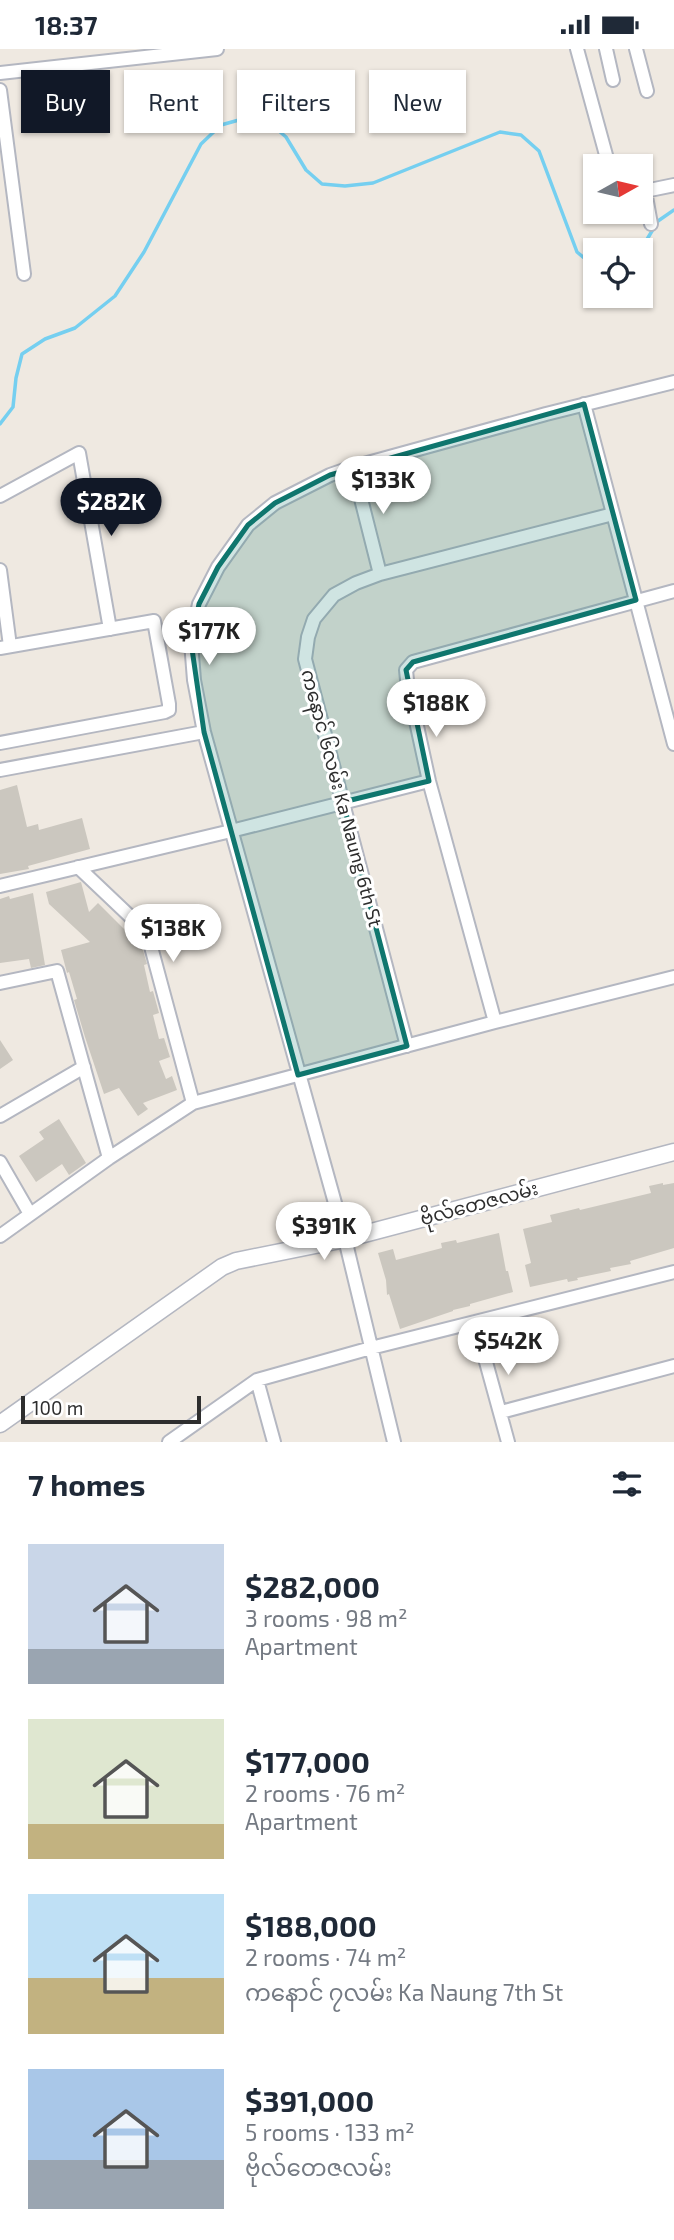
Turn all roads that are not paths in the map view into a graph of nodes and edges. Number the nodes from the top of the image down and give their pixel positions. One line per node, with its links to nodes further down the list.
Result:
1 (216, 49): 5 (street)
2 (577, 49): 9 (street)
3 (606, 49): 6 (street)
4 (636, 49): 8 (street)
5 (0, 73)
6 (613, 79)
7 (0, 90): 12 (street)
8 (647, 91)
9 (605, 154)
10 (674, 185): 11 (street)
11 (653, 189)
12 (24, 274)
13 (674, 382): 14 (street)
14 (584, 404): 15 (street); 17 (street)
15 (353, 467): 19 (street); 24 (street)
16 (0, 496): 22 (street)
17 (613, 514): 19 (street, ကနောင် ၆လမ်း Ka Naung 6th St); 21 (street)
18 (0, 570): 23 (street)
19 (380, 574): 29 (street, ကနောင် ၆လမ်း Ka Naung 6th St)
20 (674, 591): 21 (street)
21 (636, 600): 26 (street); 28 (street)
22 (110, 629): 23 (street); 25 (street)
23 (5, 647)
24 (204, 732): 27 (street); 30 (street)
25 (0, 743)
26 (674, 744)
27 (0, 770)
28 (429, 781): 29 (street); 35 (street)
29 (343, 803): 30 (street); 36 (street, ကနောင် ၆လမ်း Ka Naung 6th St)
30 (231, 831): 31 (street); 38 (street)
31 (78, 867): 32 (street); 39 (street)
32 (0, 886)
33 (674, 978): 35 (street)
34 (0, 983): 37 (street)
35 (495, 1022): 36 (street)
36 (407, 1046): 38 (street)
37 (84, 1067): 40 (street); 42 (street)
38 (298, 1075): 39 (street); 46 (street)
39 (193, 1103): 42 (street)
40 (0, 1116)
41 (674, 1153): 46 (main road, ဗိုလ်တေဇလမ်း)
42 (109, 1158): 44 (street)
43 (0, 1162): 44 (street)
44 (30, 1214): 45 (street)
45 (0, 1236)
46 (345, 1239): 49 (street); 53 (main road, ဗိုလ်တေဇလမ်း)
47 (674, 1272): 48 (street)
48 (475, 1321): 49 (street); 52 (street)
49 (371, 1348): 51 (street); 56 (street)
50 (674, 1366): 52 (street)
51 (257, 1380): 54 (street); 55 (street)
52 (500, 1412): 57 (street)
53 (0, 1424)
54 (169, 1442)
55 (274, 1442)
56 (394, 1442)
57 (508, 1442)

